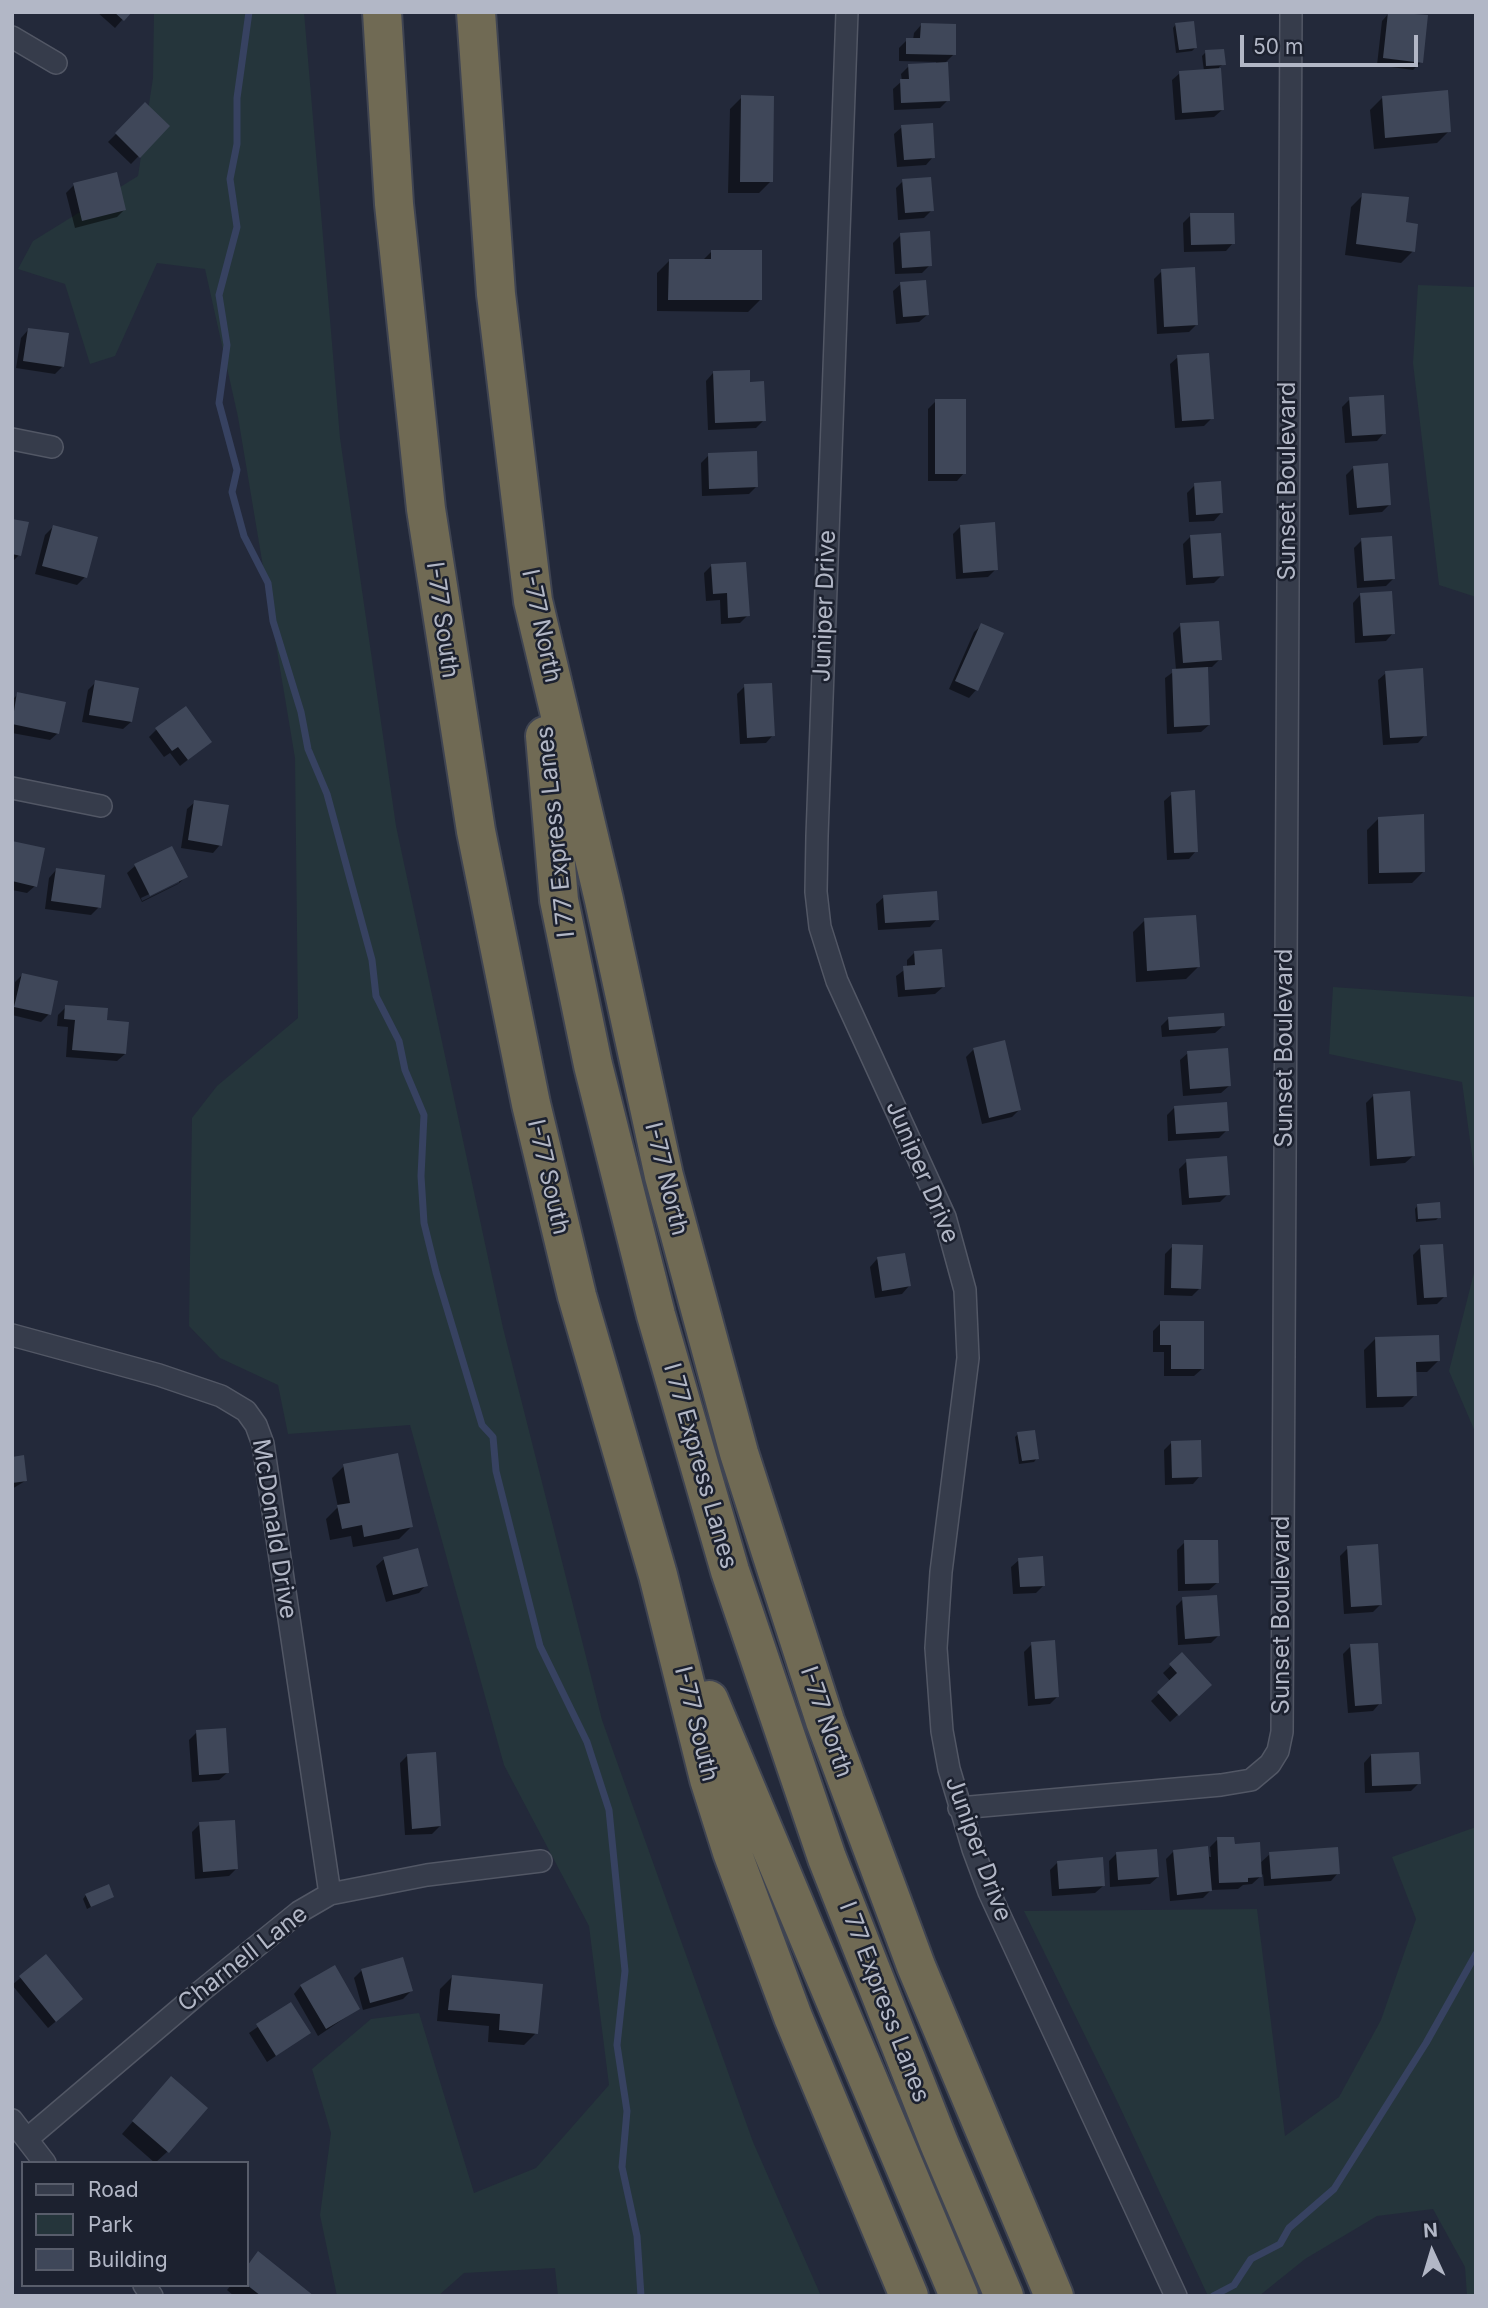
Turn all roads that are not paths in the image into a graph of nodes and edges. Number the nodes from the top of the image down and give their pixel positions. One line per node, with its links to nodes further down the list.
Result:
1 (382, 12): 13 (highway, I-77 South)
2 (476, 12): 9 (highway, I-77 North)
3 (847, 12): 14 (street, Juniper Drive)
4 (1292, 12): 14 (street, Sunset Boulevard)
5 (12, 37): 6 (street)
6 (57, 63)
7 (12, 439): 8 (street)
8 (52, 447)
9 (533, 601): 22 (highway, I 77 Express Lanes); 23 (highway, I-77 North)
10 (12, 788): 11 (street)
11 (101, 806)
12 (12, 1335): 16 (street, McDonald Drive)
13 (657, 1575): 20 (highway, I-77 South); 21 (highway, I 77 Express Lanes)
14 (959, 1808): 24 (street, Juniper Drive)
15 (541, 1861): 16 (street, Charnell Lane)
16 (330, 1894): 18 (street, Charnell Lane)
17 (12, 2120): 18 (street)
18 (27, 2139): 19 (street)
19 (44, 2161)
20 (909, 2296)
21 (959, 2296)
22 (1004, 2296)
23 (1054, 2296)
24 (1176, 2296)

